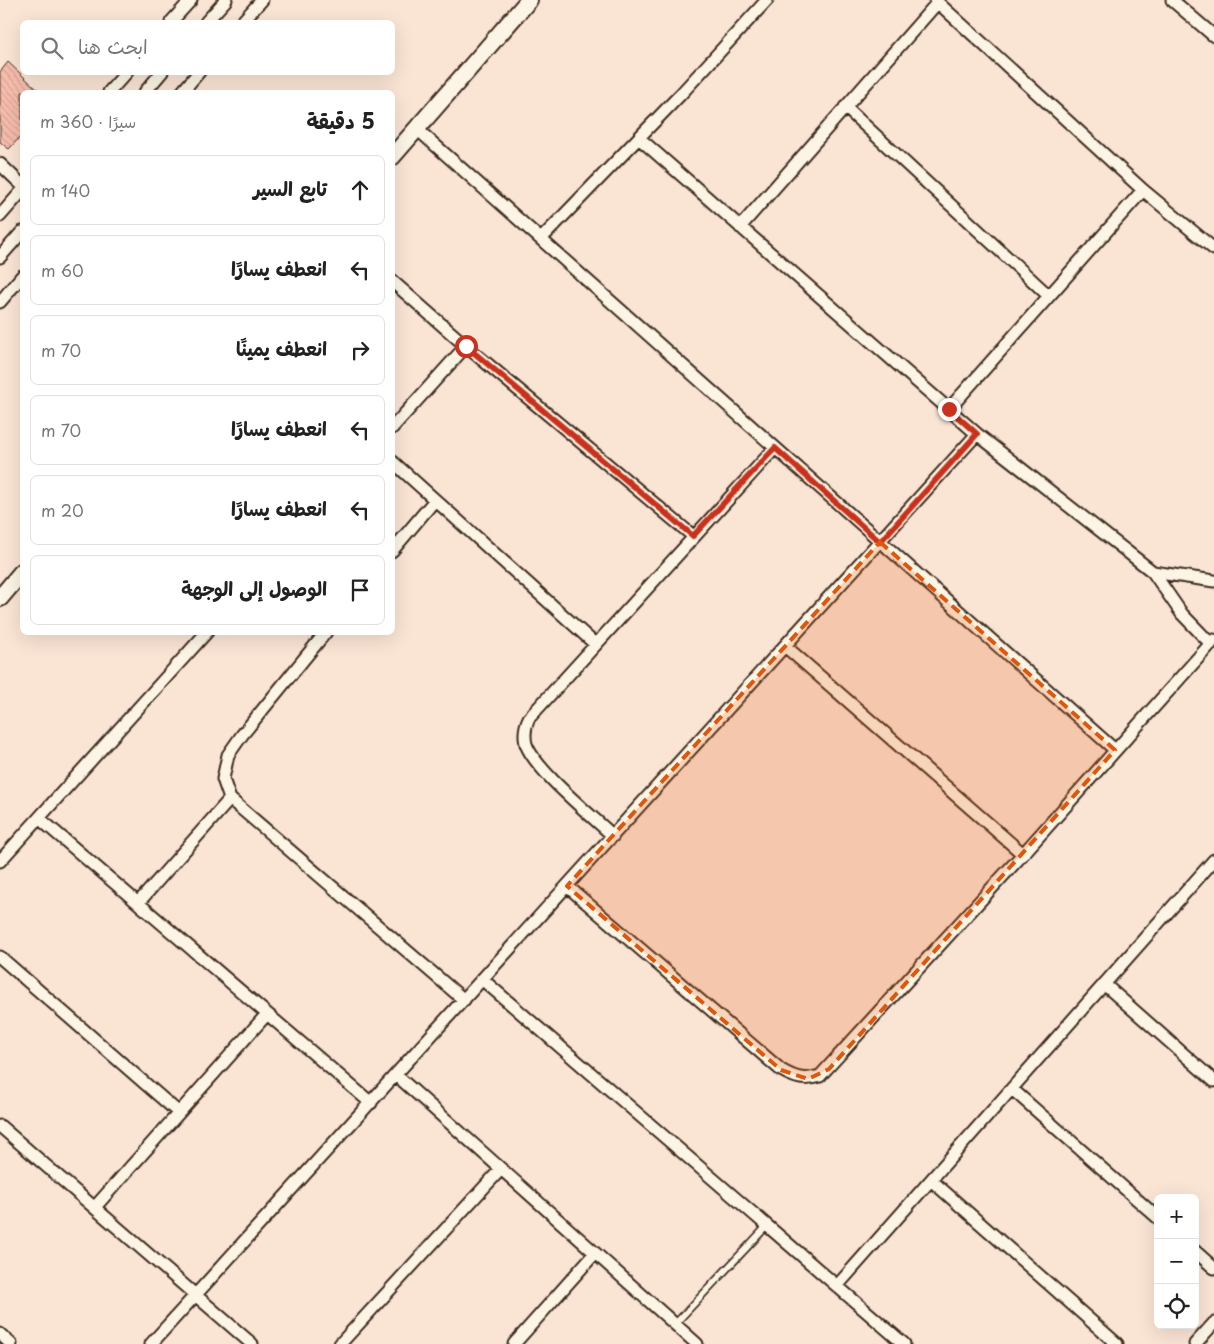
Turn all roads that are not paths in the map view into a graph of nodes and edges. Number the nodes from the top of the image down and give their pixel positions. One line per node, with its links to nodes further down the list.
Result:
1 (191, 0): 8 (street)
2 (226, 0): 9 (street)
3 (262, 0): 10 (street)
4 (529, 0): 19 (street)
5 (766, 0): 20 (street)
6 (1172, 0): 11 (street)
7 (936, 1): 18 (street); 24 (street)
8 (173, 20)
9 (208, 20)
10 (244, 20)
11 (1214, 36)
12 (124, 75): 15 (street)
13 (159, 75): 16 (street)
14 (196, 75): 17 (street)
15 (108, 89)
16 (147, 90)
17 (184, 90)
18 (845, 107): 27 (street); 34 (street)
19 (417, 129): 21 (street); 29 (street)
20 (638, 138): 27 (street); 29 (street)
21 (395, 154)
22 (0, 164): 23 (street)
23 (20, 183)
24 (1143, 190): 30 (street); 34 (street)
25 (20, 193): 26 (street)
26 (0, 216)
27 (740, 226): 37 (street)
28 (20, 234): 31 (street)
29 (540, 239): 40 (street)
30 (1214, 249)
31 (0, 257)
32 (20, 278): 35 (street)
33 (395, 284): 36 (street)
34 (1049, 296): 37 (street)
35 (0, 302)
36 (466, 346): 38 (street); 43 (street)
37 (949, 409): 39 (street)
38 (395, 425)
39 (977, 434): 44 (street); 46 (street)
40 (775, 448): 43 (street); 44 (street)
41 (395, 464): 42 (street)
42 (434, 500): 45 (street); 53 (street)
43 (693, 536): 53 (street)
44 (880, 542): 54 (street); 55 (street)
45 (395, 547)
46 (1154, 572): 48 (street); 52 (street)
47 (20, 574): 49 (street)
48 (1214, 581)
49 (0, 598)
50 (204, 635): 57 (street)
51 (324, 635): 56 (street)
52 (1212, 642): 55 (street)
53 (595, 644): 58 (street)
54 (785, 646): 58 (street); 59 (street)
55 (1115, 750): 59 (street)
56 (230, 799): 63 (street); 67 (street)
57 (39, 818): 61 (street); 63 (street)
58 (613, 836): 62 (street)
59 (1023, 854): 62 (street)
60 (1214, 860): 66 (street)
61 (0, 861)
62 (567, 886): 65 (street)
63 (138, 903): 68 (street)
64 (0, 957): 73 (street)
65 (483, 980): 67 (street); 79 (street)
66 (1104, 984): 70 (street); 71 (street)
67 (464, 1000): 69 (street)
68 (267, 1014): 72 (street); 73 (street)
69 (396, 1075): 72 (street); 75 (street)
70 (1214, 1081)
71 (1012, 1089): 76 (street); 78 (street)
72 (371, 1103): 84 (street)
73 (179, 1113): 77 (street)
74 (1, 1130): 77 (street)
75 (501, 1169): 80 (street); 91 (street)
76 (931, 1180): 83 (street); 95 (street)
77 (95, 1207): 84 (street)
78 (1154, 1214)
79 (767, 1226): 83 (street); 86 (lane)
80 (595, 1253): 86 (street); 92 (street)
81 (1199, 1255): 82 (street)
82 (1214, 1268)
83 (837, 1286): 94 (street)
84 (196, 1296): 89 (street); 90 (street)
85 (1214, 1323): 96 (street)
86 (675, 1324): 93 (street)
87 (0, 1334): 88 (street)
88 (11, 1344)
89 (151, 1344)
90 (252, 1344)
91 (340, 1344)
92 (514, 1344)
93 (697, 1344)
94 (904, 1344)
95 (1117, 1344)
96 (1195, 1344)

